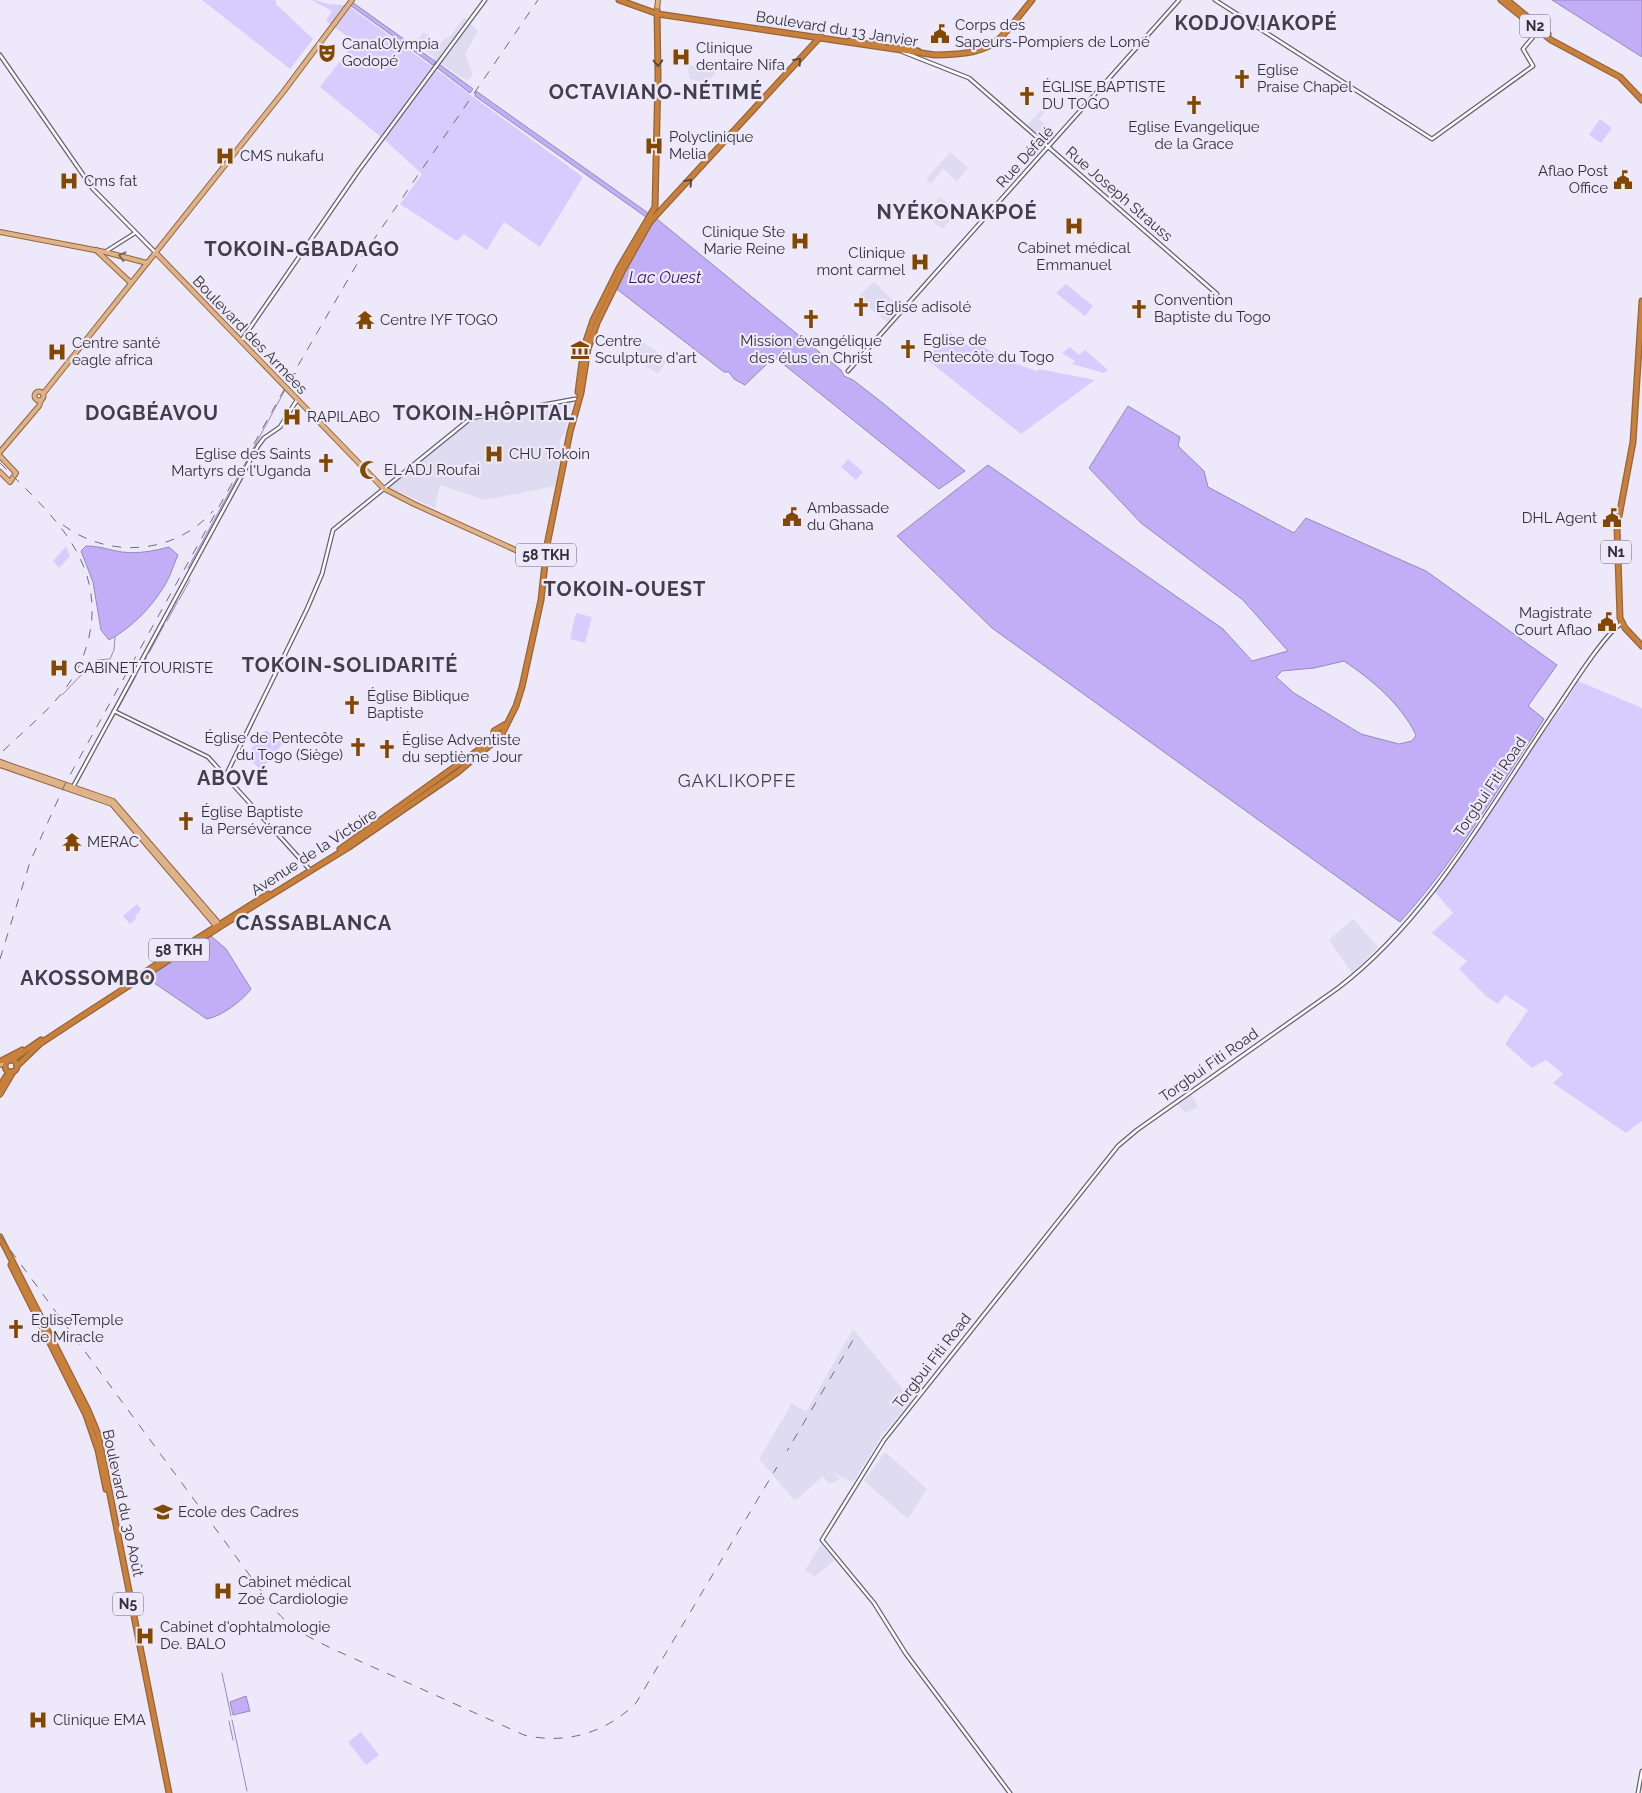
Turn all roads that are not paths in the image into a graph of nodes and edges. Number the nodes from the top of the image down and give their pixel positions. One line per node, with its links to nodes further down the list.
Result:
1 (485, 0): 33 (street)
2 (618, 0): 12 (highway, Boulevard du 13 Janvier)
3 (627, 0): 12 (highway, Boulevard du 13 Janvier)
4 (658, 0): 12 (main road)
5 (1028, 0): 14 (highway, Boulevard du 13 Janvier)
6 (1032, 0): 16 (highway, Boulevard du 13 Janvier)
7 (1179, 0): 20 (street, Rue Défalé)
8 (1215, 0): 13 (street)
9 (1500, 0): 13 (highway, N2)
10 (1506, 0): 13 (highway, N2)
11 (350, 2): 27 (main road)
12 (657, 12): 14 (highway, Boulevard du 13 Janvier); 21 (highway, one-way to 21)
13 (1540, 29): 15 (highway, N2)
14 (820, 37): 16 (highway, Boulevard du 13 Janvier); 21 (highway, one-way to 14)
15 (1571, 48): 18 (highway); 19 (highway)
16 (903, 52): 20 (street, Rue Joseph Strauss)
17 (0, 55): 24 (street, Boulevard des Armées)
18 (1642, 96)
19 (1642, 100)
20 (1048, 147): 31 (street, Rue Joseph Strauss); 34 (street, Rue Défalé)
21 (653, 215): 22 (highway)
22 (642, 231): 36 (highway, 58 TKH); 36 (highway, 58 TKH)
23 (0, 232): 25 (main road)
24 (135, 232): 26 (street); 27 (street, Boulevard des Armées)
25 (96, 250): 26 (main road); 28 (main road)
26 (105, 252): 28 (street); 29 (main road, one-way to 26)
27 (156, 253): 29 (main road); 33 (main road, Boulevard des Armées)
28 (102, 256): 30 (main road)
29 (146, 263): 30 (main road)
30 (131, 283): 35 (main road)
31 (1217, 294)
32 (1642, 301): 43 (highway, N1)
33 (241, 342): 38 (main road, Boulevard des Armées)
34 (848, 371)
35 (41, 393): 37 (main road); 37 (main road)
36 (576, 399): 41 (street); 42 (highway, 58 TKH)
37 (38, 400): 39 (main road)
38 (297, 400): 41 (main road, Boulevard des Armées); 45 (street)
39 (0, 454): 40 (main road)
40 (0, 472)
41 (384, 488): 42 (main road, Boulevard des Armées); 47 (street)
42 (543, 562): 49 (highway, Avenue de la Victoire / 58 TKH)
43 (1622, 623): 44 (highway); 61 (street, Torgbui Fiti Road)
44 (1642, 646)
45 (114, 711): 47 (street); 48 (street)
46 (0, 764): 48 (main road)
47 (226, 775): 49 (street)
48 (73, 788): 50 (main road)
49 (310, 870): 50 (highway, Avenue de la Victoire / 58 TKH)
50 (218, 926): 51 (highway, Avenue de la Victoire / 58 TKH); 53 (highway, Avenue de la Victoire / 58 TKH)
51 (30, 1047): 52 (highway); 52 (highway, Avenue de la Victoire)
52 (4, 1062): 53 (highway); 53 (highway)
53 (13, 1070): 54 (highway); 55 (highway)
54 (0, 1086)
55 (0, 1094)
56 (0, 1237): 58 (highway, Boulevard du 30 Août / N5)
57 (0, 1243): 58 (highway, Boulevard du 30 Août / N5)
58 (77, 1394): 60 (highway, Boulevard du 30 Août / N5)
59 (1642, 1771): 62 (street)
60 (168, 1793)
61 (1010, 1793)
62 (1638, 1793)

